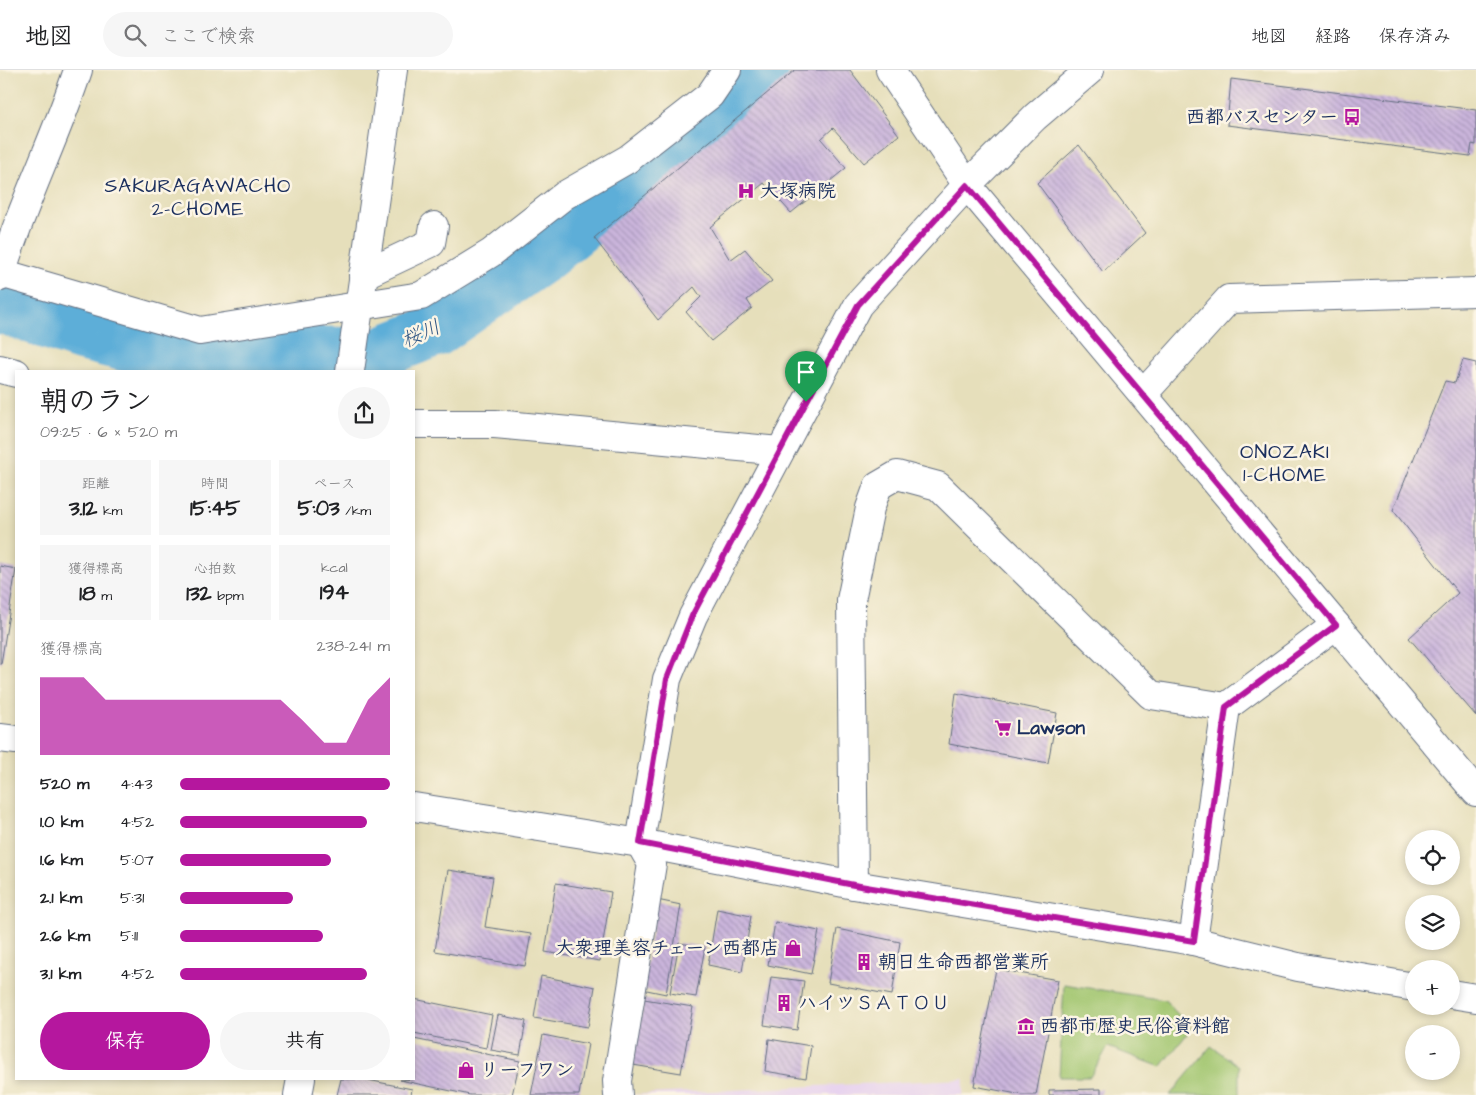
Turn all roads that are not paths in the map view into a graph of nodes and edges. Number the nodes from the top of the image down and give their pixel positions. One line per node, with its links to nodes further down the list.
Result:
1 (78, 70): 8 (street)
2 (393, 70): 9 (street)
3 (728, 70): 11 (street)
4 (890, 70): 6 (street)
5 (1090, 70): 6 (street)
6 (967, 185): 15 (street); 17 (street)
7 (434, 226): 9 (street)
8 (0, 275): 11 (street)
9 (363, 275): 11 (street)
10 (1476, 292): 15 (street)
11 (358, 313): 13 (street)
12 (0, 369): 14 (street)
13 (350, 370)
14 (15, 373)
15 (1143, 394): 18 (street)
16 (415, 424): 17 (street)
17 (780, 451): 24 (street)
18 (1336, 625): 19 (street); 22 (street)
19 (1226, 707): 25 (street); 26 (street)
20 (0, 738): 21 (street)
21 (15, 740)
22 (1476, 792)
23 (415, 807): 24 (street)
24 (640, 843): 25 (street); 32 (street)
25 (854, 885): 26 (street)
26 (1194, 941): 27 (street)
27 (1405, 985)
28 (1460, 995): 29 (street)
29 (1476, 998)
30 (301, 1080): 31 (street)
31 (298, 1095)
32 (618, 1095)

